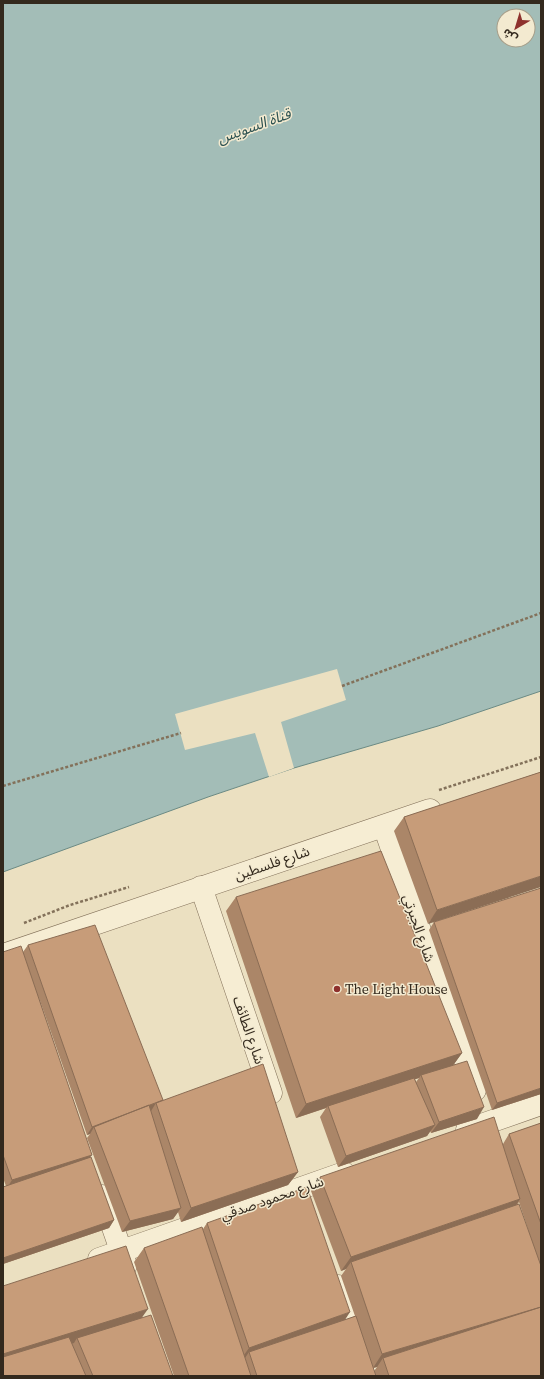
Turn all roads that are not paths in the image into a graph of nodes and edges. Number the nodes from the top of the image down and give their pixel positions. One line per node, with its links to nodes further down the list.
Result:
1 (451, 803): 2 (street, شارع فلسطين)
2 (384, 826): 3 (street, شارع فلسطين); 8 (street, شارع الجبرتي)
3 (201, 888): 4 (street, شارع فلسطين); 7 (street, شارع الطائف)
4 (10, 952): 5 (street)
5 (25, 972)
6 (541, 1104): 8 (street)
7 (278, 1112)
8 (487, 1123): 9 (street); 10 (street, شارع الجبرتي)
9 (450, 1136)
10 (494, 1145)
11 (362, 1167): 13 (street, شارع محمود صدقي)
12 (95, 1176): 13 (street)
13 (121, 1251): 14 (street, شارع محمود صدقي); 16 (street)
14 (77, 1266)
15 (332, 1270): 17 (street)
16 (131, 1280)
17 (369, 1376)

